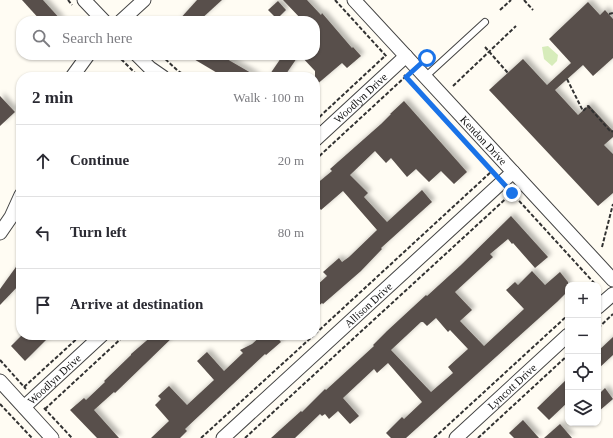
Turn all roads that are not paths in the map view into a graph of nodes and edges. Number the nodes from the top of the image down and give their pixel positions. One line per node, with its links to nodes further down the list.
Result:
1 (84, 0): 4 (street)
2 (144, 0): 5 (street)
3 (354, 0): 7 (street, Kendon Drive)
4 (99, 16)
5 (126, 16)
6 (484, 22): 12 (lane)
7 (406, 56): 12 (street, Kendon Drive); 13 (street, Woodlyn Drive)
8 (84, 60): 10 (street)
9 (142, 60): 11 (street)
10 (76, 72)
11 (156, 72)
12 (425, 77): 14 (street, Kendon Drive)
13 (320, 135)
14 (513, 172): 17 (street, Kendon Drive); 25 (street, Allison Drive)
15 (16, 206): 16 (street)
16 (0, 233)
17 (613, 280)
18 (613, 294): 19 (street)
19 (601, 304)
20 (565, 338): 26 (street, Lyncott Drive)
21 (97, 340): 23 (street, Woodlyn Drive)
22 (0, 381): 23 (street)
23 (24, 407): 24 (street)
24 (52, 438)
25 (223, 438)
26 (456, 438)

